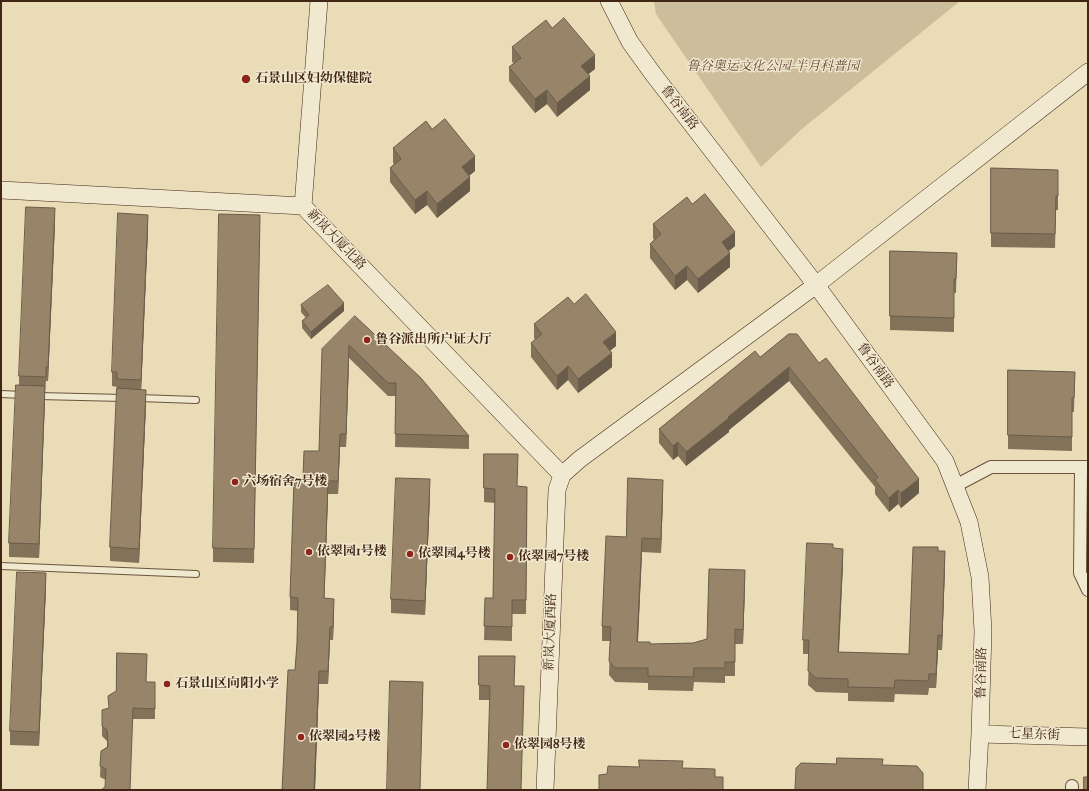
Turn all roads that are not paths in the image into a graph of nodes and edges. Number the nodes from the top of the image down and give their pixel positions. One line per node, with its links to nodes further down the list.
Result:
1 (319, 1): 5 (street)
2 (609, 1): 6 (street, 鲁谷南路)
3 (1088, 72): 6 (street)
4 (1, 190): 5 (street, 新岚大厦北路)
5 (302, 206): 10 (street, 新岚大厦北路)
6 (816, 285): 10 (street); 11 (street, 鲁谷南路)
7 (1, 394): 8 (lane)
8 (196, 400)
9 (1085, 468): 11 (street); 14 (street)
10 (562, 475): 17 (street, 新岚大厦西路)
11 (955, 486): 15 (street, 鲁谷南路)
12 (1, 566): 13 (lane)
13 (196, 574)
14 (1088, 590)
15 (980, 734): 16 (street, 七星东街); 18 (street, 鲁谷南路)
16 (1088, 737)
17 (545, 790)
18 (976, 790)

